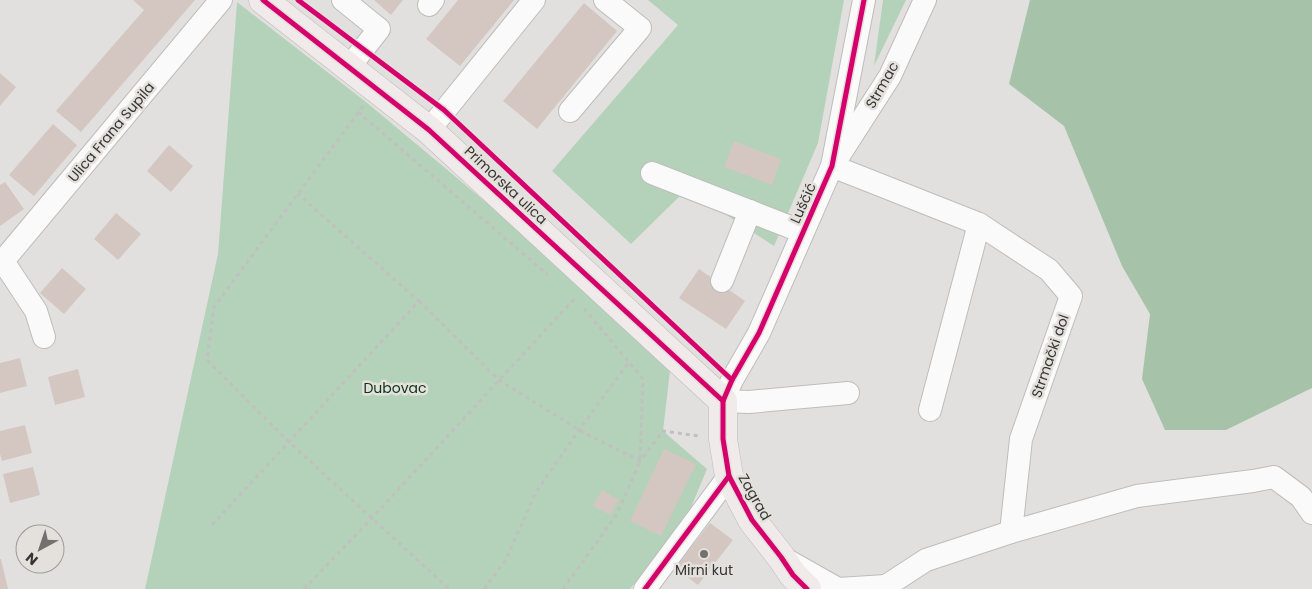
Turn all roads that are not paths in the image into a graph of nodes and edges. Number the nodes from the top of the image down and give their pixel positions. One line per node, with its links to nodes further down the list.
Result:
1 (220, 0): 16 (street, Ulica Frana Supila)
2 (263, 0): 8 (main road, Primorska ulica)
3 (343, 0): 8 (street)
4 (534, 0): 10 (street)
5 (605, 0): 9 (street)
6 (864, 0): 11 (street, Luščić)
7 (925, 0): 11 (street, Strmac)
8 (350, 66): 10 (main road, Primorska ulica)
9 (570, 111)
10 (429, 130): 20 (main road, Primorska ulica)
11 (832, 166): 14 (street, Strmački dol); 15 (street, Luščić)
12 (652, 173): 13 (street)
13 (750, 211): 15 (street); 17 (street)
14 (979, 224): 21 (street); 24 (street, Strmački dol)
15 (803, 232): 20 (street, Luščić)
16 (1, 261): 18 (street)
17 (722, 281)
18 (44, 337)
19 (848, 393): 20 (street)
20 (723, 401): 22 (main road, Zagrad)
21 (930, 410)
22 (729, 476): 25 (main road, Zagrad); 27 (street)
23 (1312, 513): 24 (street)
24 (1011, 532): 26 (street)
25 (781, 557): 26 (street); 28 (main road, Zagrad)
26 (886, 587)
27 (645, 589)
28 (807, 589)

